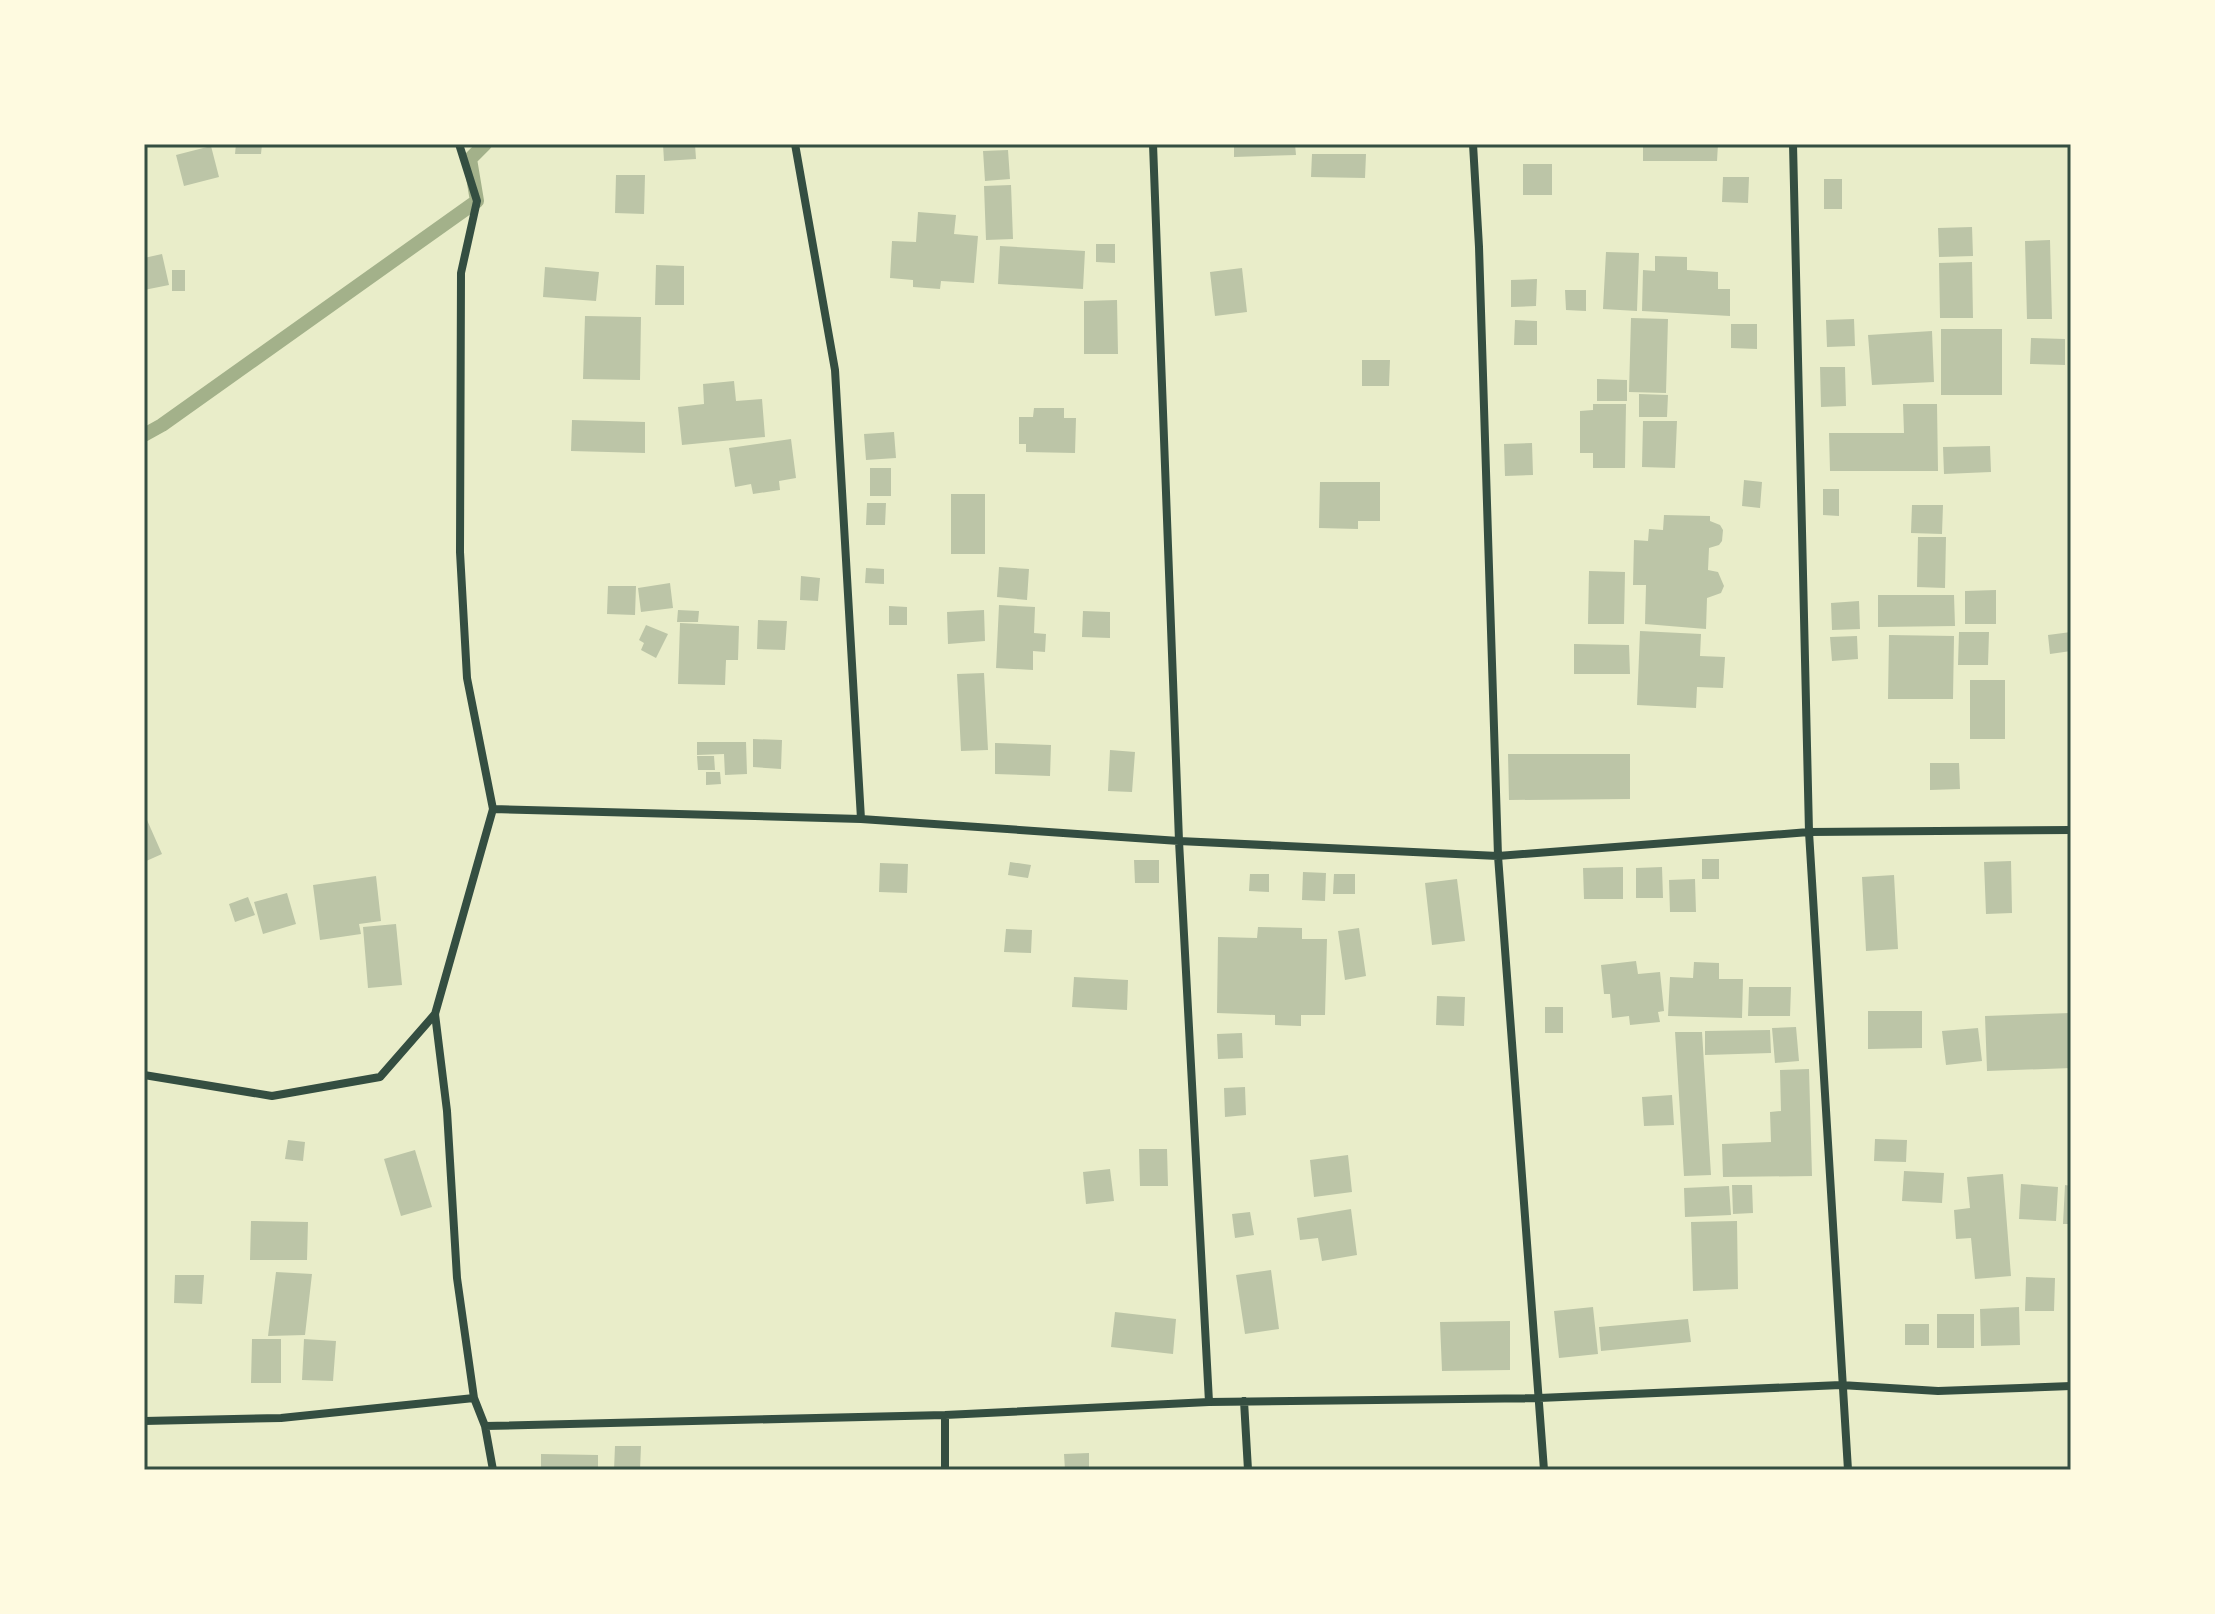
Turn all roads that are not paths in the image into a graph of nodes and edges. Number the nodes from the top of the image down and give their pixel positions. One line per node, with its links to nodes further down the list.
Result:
1 (459, 144): 6 (street)
2 (795, 144): 7 (street)
3 (1153, 144): 10 (street)
4 (1473, 144): 11 (street)
5 (1793, 144): 9 (street)
6 (493, 809): 7 (street); 12 (street)
7 (861, 819): 10 (street)
8 (2071, 830): 9 (street)
9 (1809, 832): 11 (street); 14 (street)
10 (1179, 841): 11 (street); 19 (street)
11 (1498, 856): 17 (street)
12 (435, 1014): 13 (street); 16 (street)
13 (144, 1075)
14 (1841, 1385): 15 (street); 17 (street); 27 (street)
15 (2071, 1386)
16 (474, 1398): 21 (street); 22 (street)
17 (1539, 1398): 18 (street); 26 (street)
18 (1244, 1401): 19 (street); 25 (street)
19 (1209, 1402): 20 (street)
20 (945, 1415): 22 (street); 24 (street)
21 (144, 1421)
22 (485, 1426): 23 (street)
23 (493, 1470)
24 (945, 1470)
25 (1248, 1470)
26 (1544, 1470)
27 (1848, 1470)

